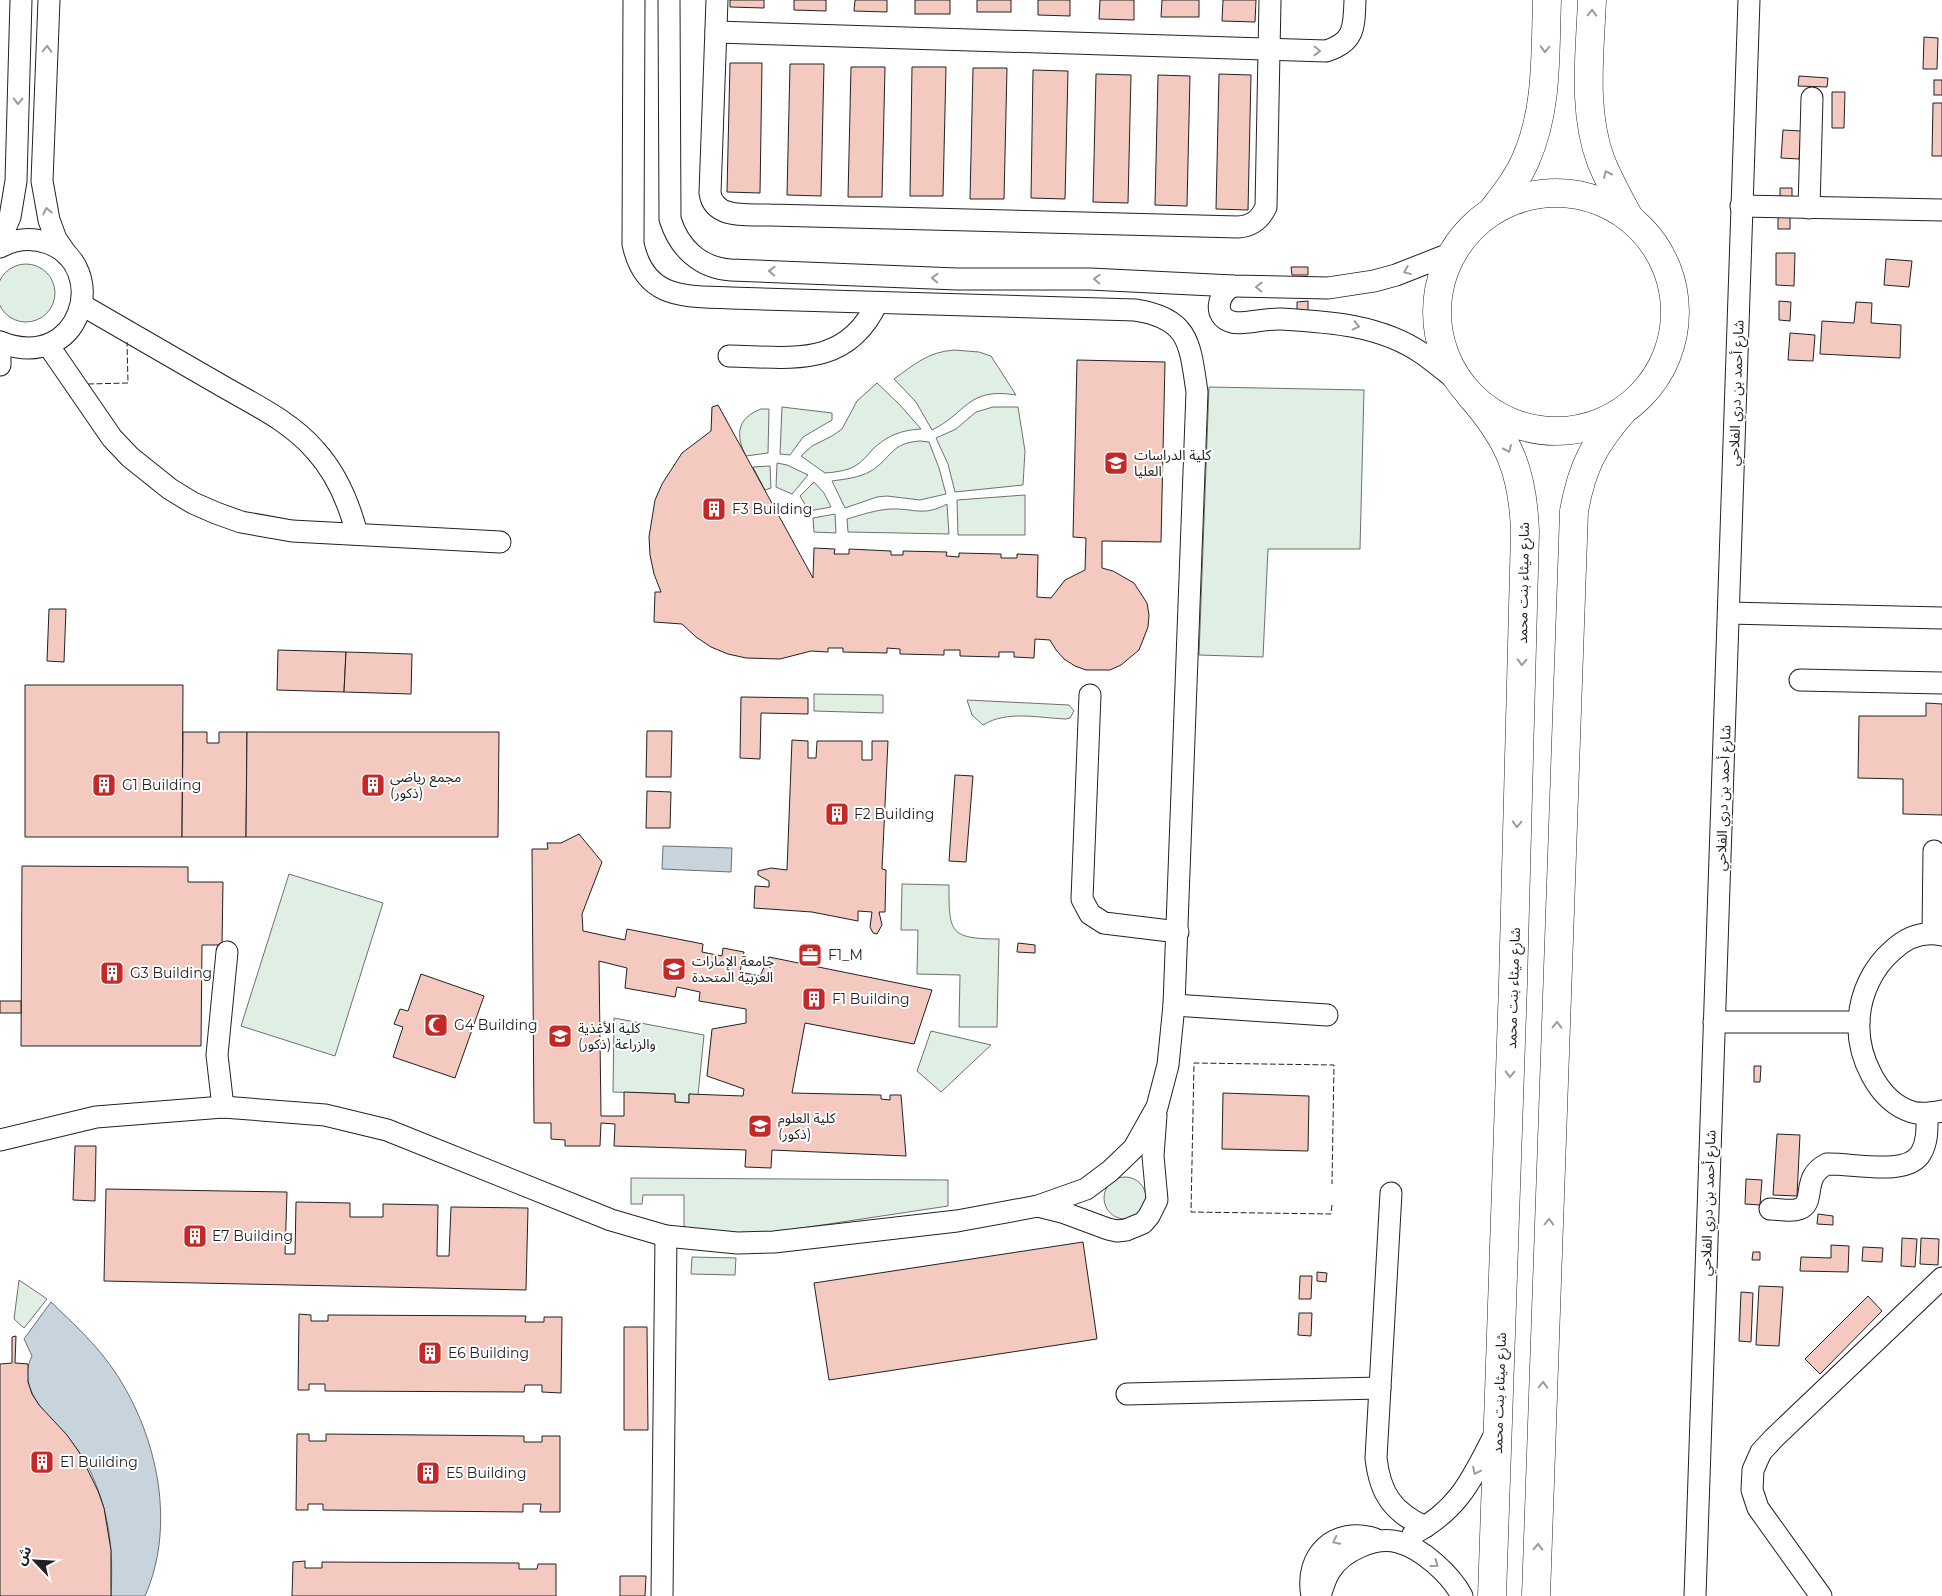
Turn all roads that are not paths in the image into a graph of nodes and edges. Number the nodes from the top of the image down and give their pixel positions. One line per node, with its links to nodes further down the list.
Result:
1 (20, 0): 19 (street, one-way to 19)
2 (49, 0): 22 (street, one-way to 2)
3 (634, 0): 24 (street)
4 (669, 0): 23 (street, one-way to 4)
5 (717, 0): 11 (street)
6 (1270, 0): 12 (street)
7 (1355, 0): 12 (street, one-way to 7)
8 (1547, 0): 17 (main road, one-way to 17)
9 (1592, 0): 18 (main road, one-way to 9)
10 (1749, 0): 14 (street, شارع أحمد بن دري الفلاحي)
11 (716, 32): 12 (street); 12 (street)
12 (1269, 49)
13 (1812, 98): 15 (street)
14 (1741, 206): 15 (street); 34 (street, شارع أحمد بن دري الفلاحي)
15 (1810, 208): 16 (street)
16 (1942, 210)
17 (1491, 212): 18 (main road); 21 (main road)
18 (1629, 217): 31 (main road)
19 (0, 240)
20 (0, 247): 22 (street)
21 (1452, 253): 23 (street, one-way to 23); 30 (main road)
22 (67, 255): 25 (street)
23 (1234, 286): 30 (street, one-way to 30)
24 (878, 303): 28 (street); 40 (street)
25 (82, 305): 27 (street); 32 (street)
26 (0, 342): 27 (street); 29 (street)
27 (48, 346): 32 (street)
28 (729, 356)
29 (0, 364)
30 (1465, 389): 31 (main road); 58 (main road, شارع ميثاء بنت محمد, one-way to 58)
31 (1623, 411): 66 (main road, one-way to 31)
32 (357, 534): 33 (street)
33 (500, 542)
34 (1729, 613): 35 (street); 45 (street, شارع أحمد بن دري الفلاحي)
35 (1942, 618)
36 (1800, 680): 37 (street)
37 (1942, 683)
38 (1090, 695): 40 (street)
39 (1934, 851): 41 (street)
40 (1178, 932): 43 (street)
41 (1937, 934): 46 (street)
42 (227, 952): 47 (street)
43 (1174, 1005): 44 (street); 48 (street)
44 (1327, 1015)
45 (1714, 1022): 46 (street); 67 (street, شارع أحمد بن دري الفلاحي)
46 (1859, 1022): 49 (street)
47 (223, 1107): 50 (street); 54 (street)
48 (1157, 1107): 52 (street); 52 (street)
49 (1935, 1113): 53 (street)
50 (0, 1140)
51 (1391, 1193): 56 (street)
52 (1038, 1206): 54 (street)
53 (1770, 1209)
54 (666, 1236): 61 (street)
55 (1942, 1278): 68 (street)
56 (1380, 1388): 57 (street); 59 (street)
57 (1127, 1394)
58 (1498, 1427): 59 (street, one-way to 59); 65 (main road, شارع ميثاء بنت محمد)
59 (1425, 1527): 60 (street)
60 (1390, 1542): 62 (street, one-way to 62); 63 (street); 64 (street, one-way to 64)
61 (662, 1596)
62 (1312, 1596)
63 (1320, 1596)
64 (1462, 1596)
65 (1492, 1596)
66 (1536, 1596)
67 (1695, 1596)
68 (1821, 1596)

